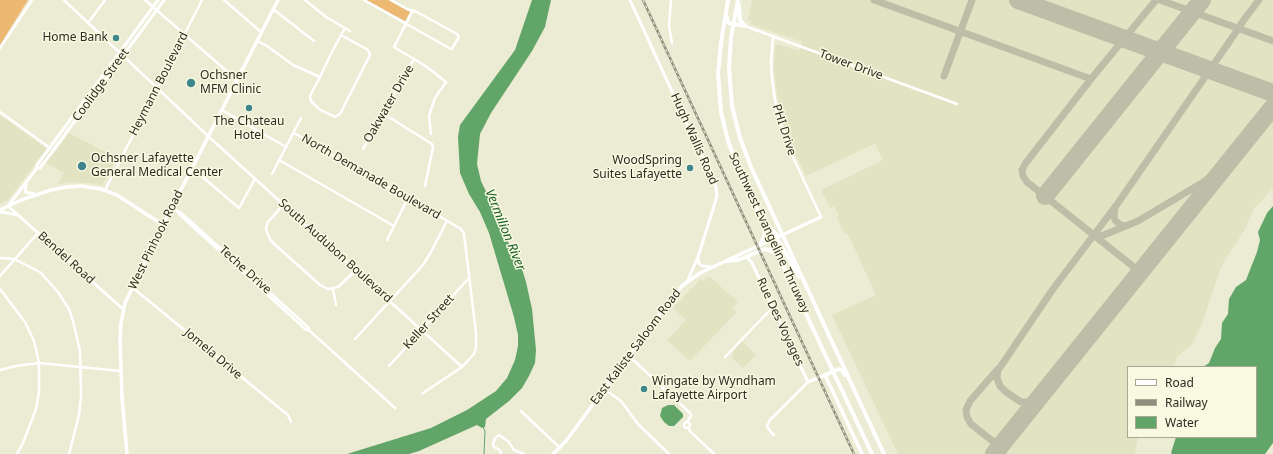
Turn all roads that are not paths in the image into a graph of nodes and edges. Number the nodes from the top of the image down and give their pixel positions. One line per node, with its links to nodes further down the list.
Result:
1 (32, 0): 37 (street)
2 (64, 0): 24 (street, South Audubon Boulevard)
3 (105, 0): 24 (street)
4 (144, 0): 18 (street)
5 (158, 0): 18 (street, Coolidge Street)
6 (164, 0): 20 (street, Coolidge Street)
7 (202, 0): 31 (street, Heymann Boulevard)
8 (224, 0): 30 (street)
9 (278, 0): 19 (main road, West Pinhook Road)
10 (305, 0): 28 (street)
11 (364, 0): 25 (street)
12 (391, 0): 17 (street)
13 (630, 0): 82 (street, Hugh Wallis Road)
14 (671, 0): 36 (street)
15 (728, 0): 22 (highway, Southwest Evangeline Thruway)
16 (738, 0): 23 (highway); 27 (highway)
17 (396, 1): 21 (street)
18 (153, 7): 20 (street); 38 (street, Coolidge Street)
19 (273, 9): 30 (main road, West Pinhook Road); 35 (street)
20 (157, 10): 31 (street); 39 (street, Coolidge Street)
21 (413, 10): 25 (street); 25 (street)
22 (727, 10): 23 (highway); 26 (highway); 69 (highway, Southwest Evangeline Thruway)
23 (735, 14): 26 (highway)
24 (88, 23): 38 (street, South Audubon Boulevard)
25 (406, 24): 40 (street)
26 (733, 24): 27 (highway); 78 (highway)
27 (745, 26): 33 (street, Tower Drive)
28 (345, 28): 29 (street); 32 (street)
29 (350, 31)
30 (261, 32): 34 (main road, West Pinhook Road)
31 (185, 34): 42 (street); 43 (street, Heymann Boulevard)
32 (341, 35): 41 (street); 41 (street)
33 (773, 37): 44 (street, Tower Drive); 72 (street, PHI Drive)
34 (257, 40): 41 (street); 42 (main road, West Pinhook Road)
35 (314, 41)
36 (672, 43)
37 (0, 48)
38 (120, 53): 39 (street, South Audubon Boulevard); 53 (street, Coolidge Street)
39 (123, 56): 43 (street, South Audubon Boulevard); 55 (street, Coolidge Street)
40 (414, 60): 47 (street, Oakwater Drive); 50 (street)
41 (320, 77)
42 (237, 80): 45 (main road, West Pinhook Road)
43 (157, 88): 51 (street, South Audubon Boulevard); 63 (street, Heymann Boulevard)
44 (957, 104)
45 (222, 110): 51 (main road, West Pinhook Road); 52 (street)
46 (0, 112): 53 (street)
47 (384, 114): 54 (street, Oakwater Drive); 62 (street)
48 (301, 118): 49 (street)
49 (294, 133): 52 (street); 65 (street, North Demanade Boulevard)
50 (431, 134)
51 (208, 136): 58 (main road, West Pinhook Road); 60 (street, South Audubon Boulevard)
52 (286, 147): 56 (street)
53 (50, 148): 55 (street); 57 (street, Coolidge Street)
54 (363, 149)
55 (54, 150): 57 (street, Coolidge Street)
56 (279, 160): 59 (street); 76 (street)
57 (37, 168): 61 (street, Coolidge Street)
58 (192, 168): 60 (street); 68 (main road, West Pinhook Road)
59 (272, 174)
60 (256, 179): 66 (street, South Audubon Boulevard)
61 (26, 182): 64 (street); 67 (street, Coolidge Street)
62 (425, 186)
63 (105, 190): 64 (main road); 75 (main road)
64 (35, 194): 67 (main road)
65 (408, 198): 73 (street, North Demanade Boulevard); 76 (street)
66 (284, 204): 90 (street, South Audubon Boulevard); 95 (street)
67 (8, 206): 70 (main road); 71 (street, Bendel Road)
68 (172, 207): 75 (main road, West Pinhook Road); 119 (street, Teche Drive)
69 (757, 208): 74 (highway, Southwest Evangeline Thruway); 80 (highway)
70 (0, 211): 71 (street)
71 (20, 216): 77 (street, Bendel Road)
72 (821, 217): 78 (main road, East Kaliste Saloom Road)
73 (448, 221): 92 (street, North Demanade Boulevard); 98 (street)
74 (764, 221): 78 (highway, Southwest Evangeline Thruway); 78 (highway)
75 (163, 224): 94 (main road, West Pinhook Road)
76 (394, 226): 79 (street)
77 (38, 233): 86 (street); 101 (street, Bendel Road)
78 (777, 237): 80 (main road, East Kaliste Saloom Road); 85 (highway, Southwest Evangeline Thruway); 97 (highway); 97 (highway)
79 (387, 240)
80 (760, 245): 87 (main road, East Kaliste Saloom Road)
81 (753, 254): 83 (highway); 85 (highway); 88 (street)
82 (698, 257): 89 (street); 93 (street, Hugh Wallis Road)
83 (747, 257): 87 (highway); 88 (street, Rue Des Voyages)
84 (0, 258): 86 (street)
85 (782, 259): 111 (highway, Southwest Evangeline Thruway)
86 (14, 260): 91 (street); 109 (street)
87 (726, 261): 89 (main road, East Kaliste Saloom Road)
88 (752, 263): 100 (street, Rue Des Voyages)
89 (714, 267): 93 (main road, East Kaliste Saloom Road)
90 (356, 270): 95 (street); 98 (street, South Audubon Boulevard)
91 (0, 276)
92 (469, 278): 102 (street, Keller Street); 108 (street, North Demanade Boulevard)
93 (687, 282): 104 (main road, East Kaliste Saloom Road)
94 (133, 288): 101 (main road, West Pinhook Road); 121 (street, Jomela Drive)
95 (333, 289): 99 (street)
96 (0, 290): 106 (street)
97 (808, 291): 114 (highway)
98 (390, 301): 102 (street, South Audubon Boulevard); 103 (street)
99 (336, 305)
100 (773, 307): 105 (street); 115 (street, Rue Des Voyages)
101 (124, 310): 112 (main road, West Pinhook Road)
102 (422, 330): 107 (street, Keller Street); 108 (street, South Audubon Boulevard)
103 (355, 339)
104 (629, 356): 117 (main road, East Kaliste Saloom Road); 131 (street)
105 (725, 357)
106 (39, 362): 109 (street); 110 (street); 124 (street)
107 (389, 366)
108 (462, 366): 118 (street, North Demanade Boulevard)
109 (81, 367): 112 (street); 125 (street)
110 (0, 370)
111 (833, 371): 113 (highway); 114 (highway); 116 (highway, Southwest Evangeline Thruway)
112 (121, 372): 126 (main road, West Pinhook Road)
113 (825, 375): 115 (street); 116 (highway); 132 (main road)
114 (849, 379): 134 (highway)
115 (808, 382): 122 (street)
116 (838, 382): 133 (highway, Southwest Evangeline Thruway)
117 (604, 389): 123 (main road, East Kaliste Saloom Road); 130 (street)
118 (423, 393)
119 (395, 408)
120 (520, 411): 123 (street)
121 (291, 422)
122 (774, 435)
123 (560, 448): 129 (main road, East Kaliste Saloom Road)
124 (17, 454)
125 (69, 454)
126 (127, 454)
127 (501, 454): 128 (street)
128 (524, 454)
129 (553, 454)
130 (669, 454)
131 (714, 454)
132 (862, 454)
133 (872, 454)
134 (884, 454)

